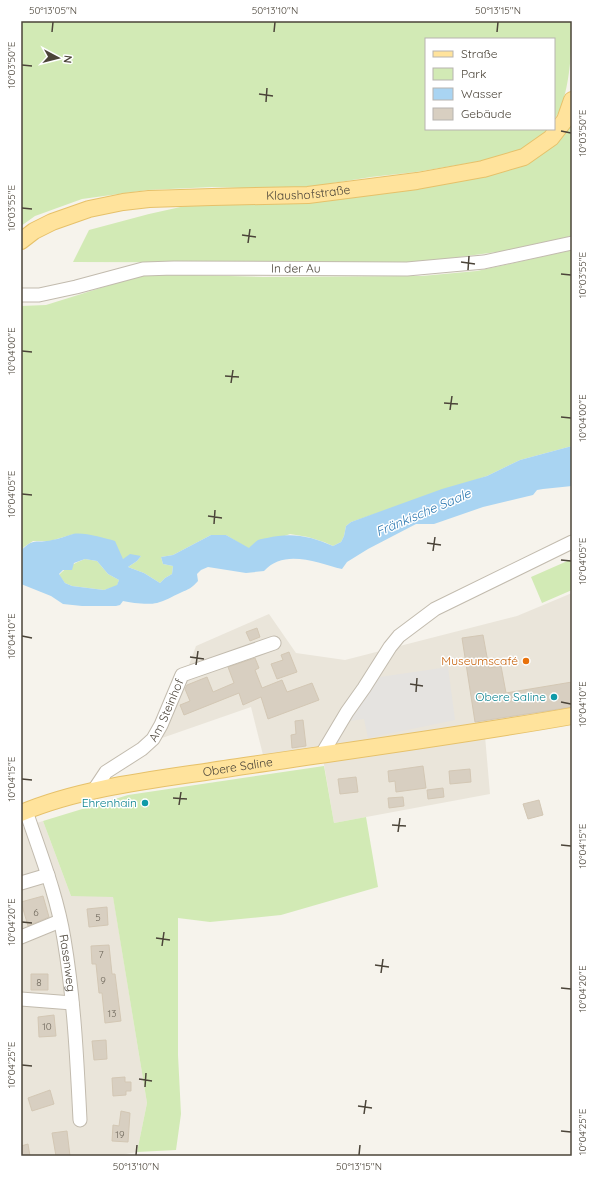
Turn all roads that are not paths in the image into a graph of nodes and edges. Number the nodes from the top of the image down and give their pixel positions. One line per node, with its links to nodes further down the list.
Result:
1 (572, 100): 2 (main road, Klaushofstraße)
2 (21, 241)
3 (572, 243): 4 (street, In der Au)
4 (21, 295)
5 (572, 542): 8 (street)
6 (274, 642): 9 (street, Am Steinhof)
7 (572, 716): 8 (main road, Obere Saline)
8 (322, 754): 9 (main road, Obere Saline)
9 (94, 790): 10 (main road, Obere Saline)
10 (22, 808): 11 (street, Rasenweg)
11 (48, 875): 12 (street); 13 (street, Rasenweg)
12 (21, 883)
13 (60, 921): 14 (street); 16 (street, Rasenweg)
14 (22, 933)
15 (21, 999): 16 (street)
16 (72, 1003): 17 (street, Rasenweg)
17 (80, 1120)

